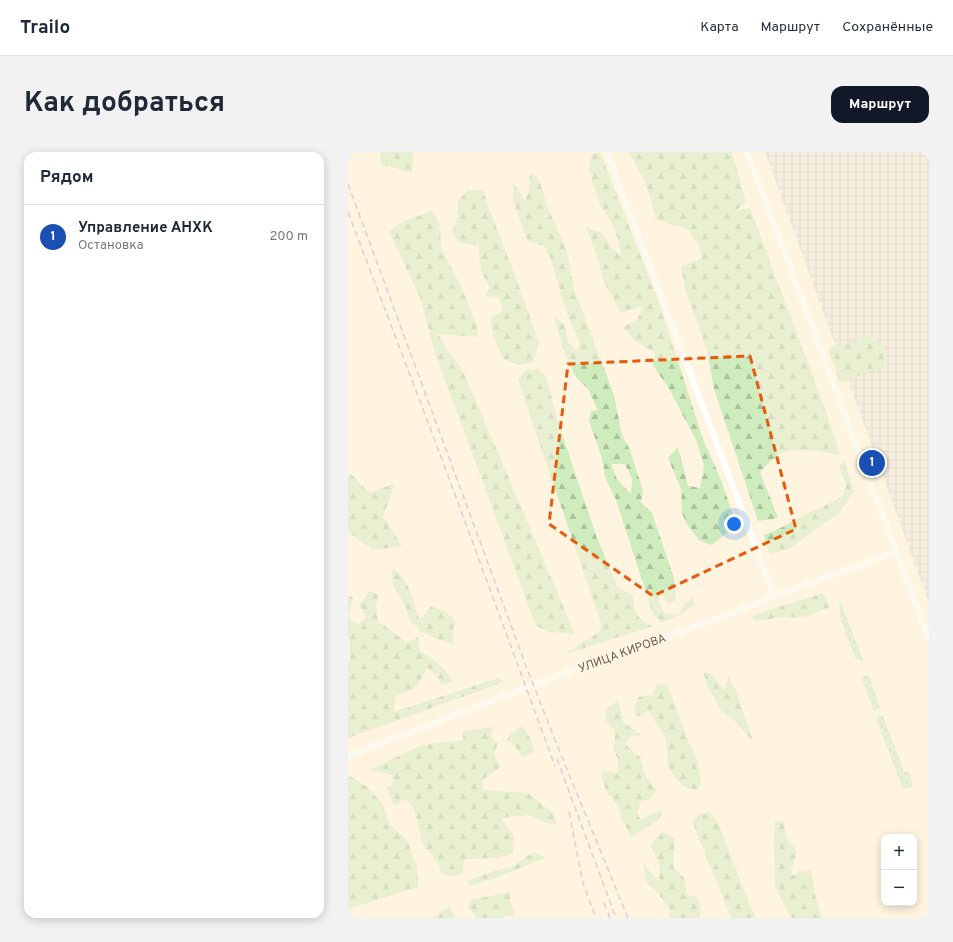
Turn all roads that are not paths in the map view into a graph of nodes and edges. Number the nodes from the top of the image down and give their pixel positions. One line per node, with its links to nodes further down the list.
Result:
1 (606, 152): 4 (street)
2 (746, 152): 3 (street)
3 (897, 552): 4 (street, УЛИЦА КИРОВА); 5 (street)
4 (774, 596): 6 (street, УЛИЦА КИРОВА)
5 (929, 639)
6 (348, 756)

